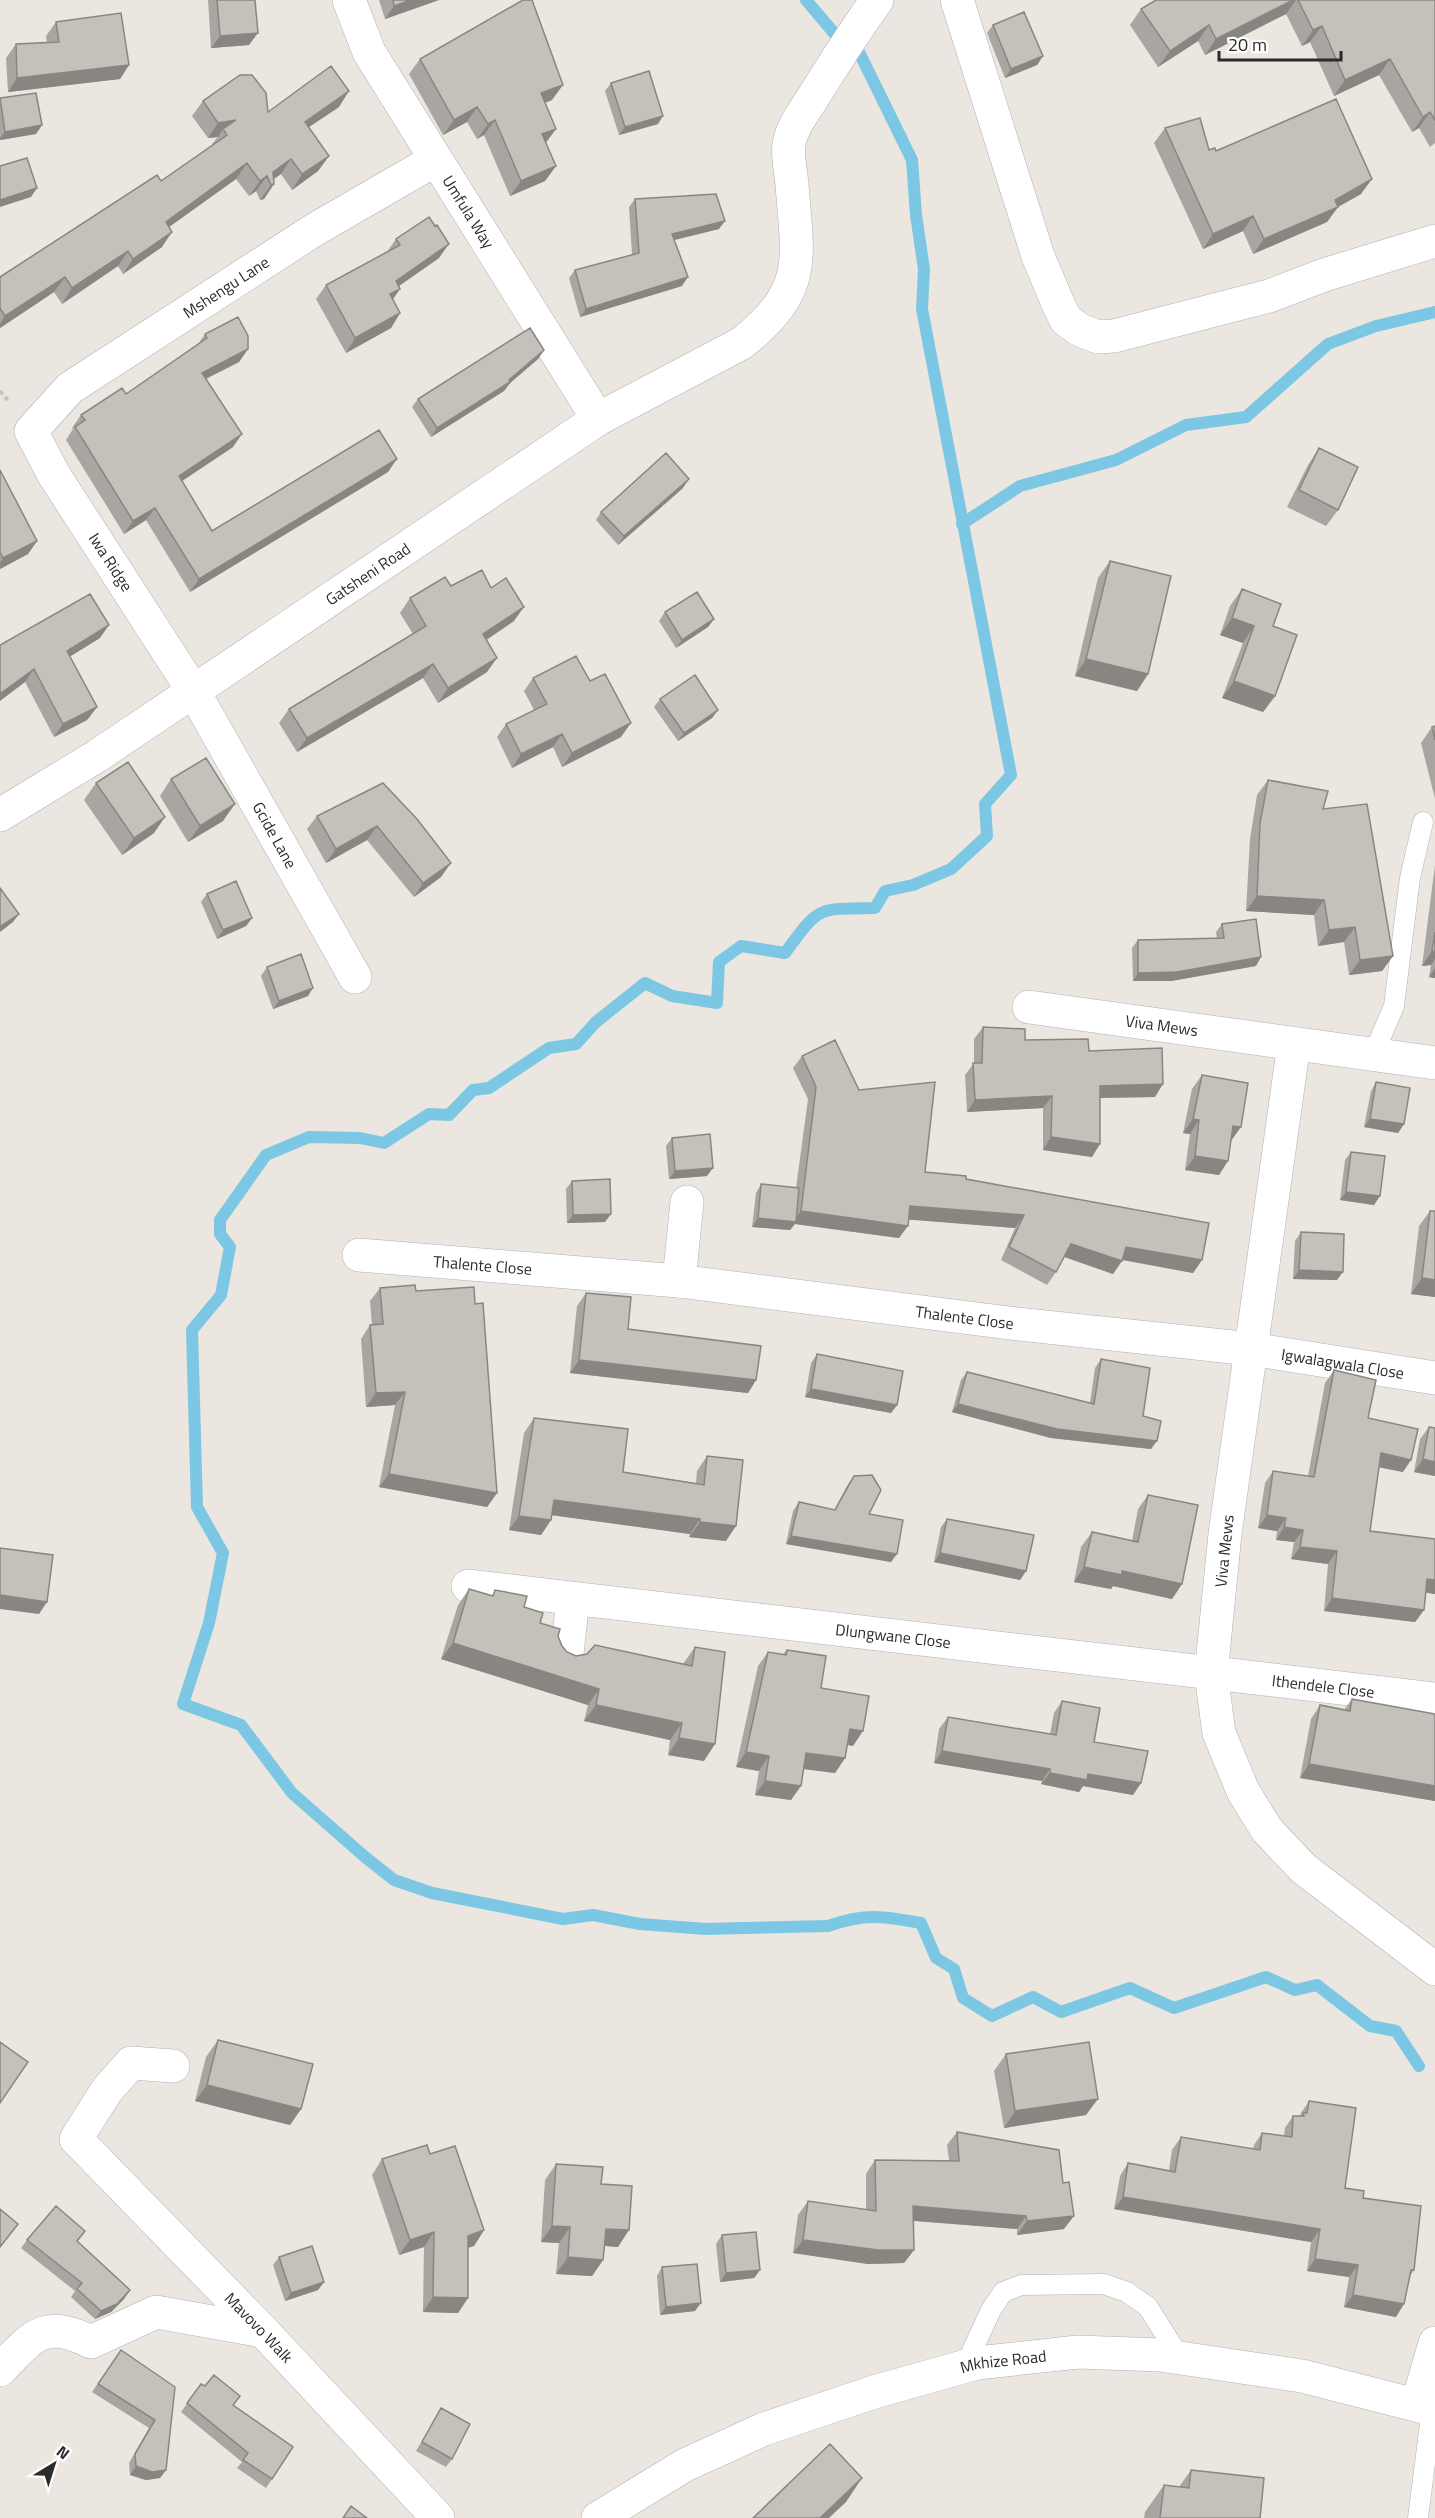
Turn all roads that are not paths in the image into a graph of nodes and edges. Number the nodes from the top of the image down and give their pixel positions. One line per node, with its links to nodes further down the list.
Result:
1 (349, 0): 4 (street, Umfula Way)
2 (877, 0): 6 (street, Gatsheni Road)
3 (957, 0): 5 (street)
4 (435, 160): 6 (street, Umfula Way); 7 (street, Mshengu Lane)
5 (1435, 241)
6 (598, 419): 8 (street, Gatsheni Road)
7 (31, 431): 8 (street, Iwa Ridge)
8 (195, 692): 9 (street, Gatsheni Road); 11 (street, Gcide Lane)
9 (0, 815)
10 (1423, 822): 14 (lane)
11 (355, 977)
12 (1029, 1007): 13 (street, Viva Mews)
13 (1294, 1044): 14 (street, Viva Mews); 19 (street, Viva Mews)
14 (1373, 1055): 15 (street, Viva Mews)
15 (1435, 1063)
16 (687, 1202): 18 (street)
17 (359, 1255): 18 (street, Thalente Close)
18 (679, 1281): 19 (street, Thalente Close)
19 (1251, 1349): 20 (street, Igwalagwala Close); 24 (street, Viva Mews)
20 (1435, 1378)
21 (468, 1586): 22 (street, Dlungwane Close)
22 (573, 1599): 23 (street); 24 (street, Dlungwane Close)
23 (567, 1654)
24 (1211, 1674): 25 (street, Ithendele Close); 26 (street, Viva Mews)
25 (1435, 1699)
26 (1435, 1969)
27 (173, 2066): 28 (street, Mavovo Walk)
28 (263, 2331): 32 (street); 34 (street, Mavovo Walk)
29 (1435, 2343): 33 (street)
30 (1180, 2358): 31 (street, Mkhize Road); 31 (lane); 33 (street, Mkhize Road)
31 (965, 2366): 35 (street, Mkhize Road)
32 (0, 2370)
33 (1428, 2408): 36 (lane)
34 (429, 2514)
35 (598, 2518)
36 (1418, 2518)

